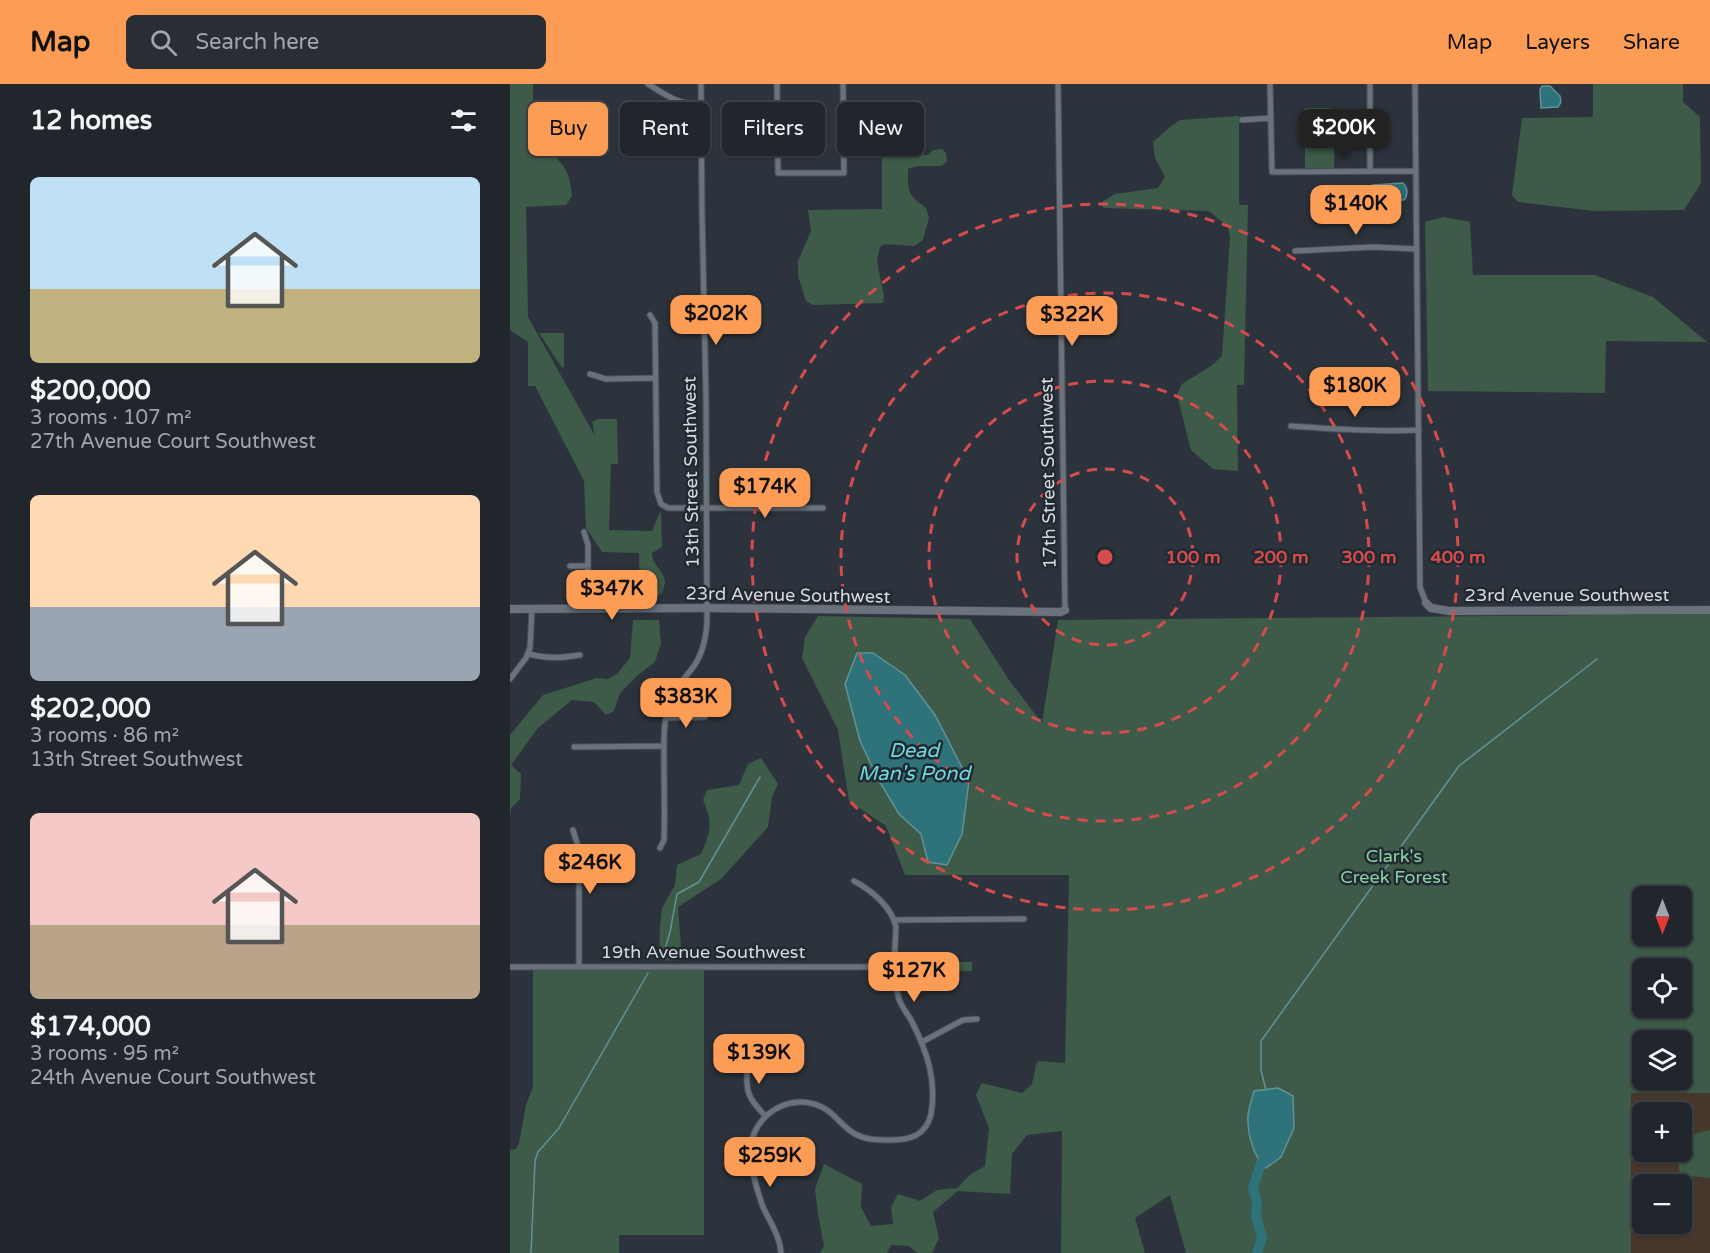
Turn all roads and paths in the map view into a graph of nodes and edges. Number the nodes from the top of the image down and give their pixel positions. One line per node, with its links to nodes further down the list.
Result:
1 (648, 84): 9 (street)
2 (701, 84): 10 (street, 13th Street Southwest)
3 (777, 84): 4 (street)
4 (843, 84)
5 (1058, 84): 33 (street, 17th Street Southwest)
6 (1270, 84): 11 (street)
7 (1370, 84): 14 (street)
8 (1414, 84): 15 (street)
9 (680, 102)
10 (701, 102)
11 (1271, 118): 12 (street); 14 (street)
12 (1242, 120)
13 (702, 156): 23 (street, 13th Street Southwest)
14 (1370, 171): 15 (street)
15 (1416, 171): 16 (street)
16 (1416, 249): 17 (street); 22 (street)
17 (1295, 251)
18 (650, 315): 20 (street)
19 (590, 374): 20 (street)
20 (656, 378): 23 (street)
21 (1291, 426): 22 (street)
22 (1419, 430): 28 (street)
23 (707, 508): 24 (street); 29 (street, 13th Street Southwest)
24 (823, 508)
25 (584, 532): 27 (street)
26 (570, 566): 27 (street)
27 (588, 566): 32 (street)
28 (1426, 603): 34 (street, 23rd Avenue Southwest)
29 (708, 608): 32 (street, 23rd Avenue Southwest); 33 (street, 23rd Avenue Southwest); 39 (street, 13th Street Southwest)
30 (510, 609): 31 (street, 23rd Avenue Southwest)
31 (532, 609): 32 (street, 23rd Avenue Southwest); 35 (street)
32 (588, 609)
33 (1065, 610)
34 (1710, 610)
35 (529, 654): 36 (street); 37 (street)
36 (580, 655)
37 (510, 679)
38 (705, 717): 39 (street)
39 (666, 718): 40 (street, 13th Street Southwest)
40 (664, 746): 41 (street); 43 (street, 13th Street Southwest)
41 (574, 747)
42 (573, 830): 48 (street)
43 (660, 848)
44 (854, 880): 46 (street)
45 (1024, 919): 46 (street)
46 (894, 920): 49 (street)
47 (510, 967): 48 (street, 19th Avenue Southwest)
48 (579, 967): 49 (street, 19th Avenue Southwest)
49 (895, 967): 51 (street)
50 (977, 1019): 51 (street)
51 (922, 1042): 53 (street)
52 (754, 1052): 53 (street)
53 (765, 1116): 54 (street)
54 (781, 1253)

